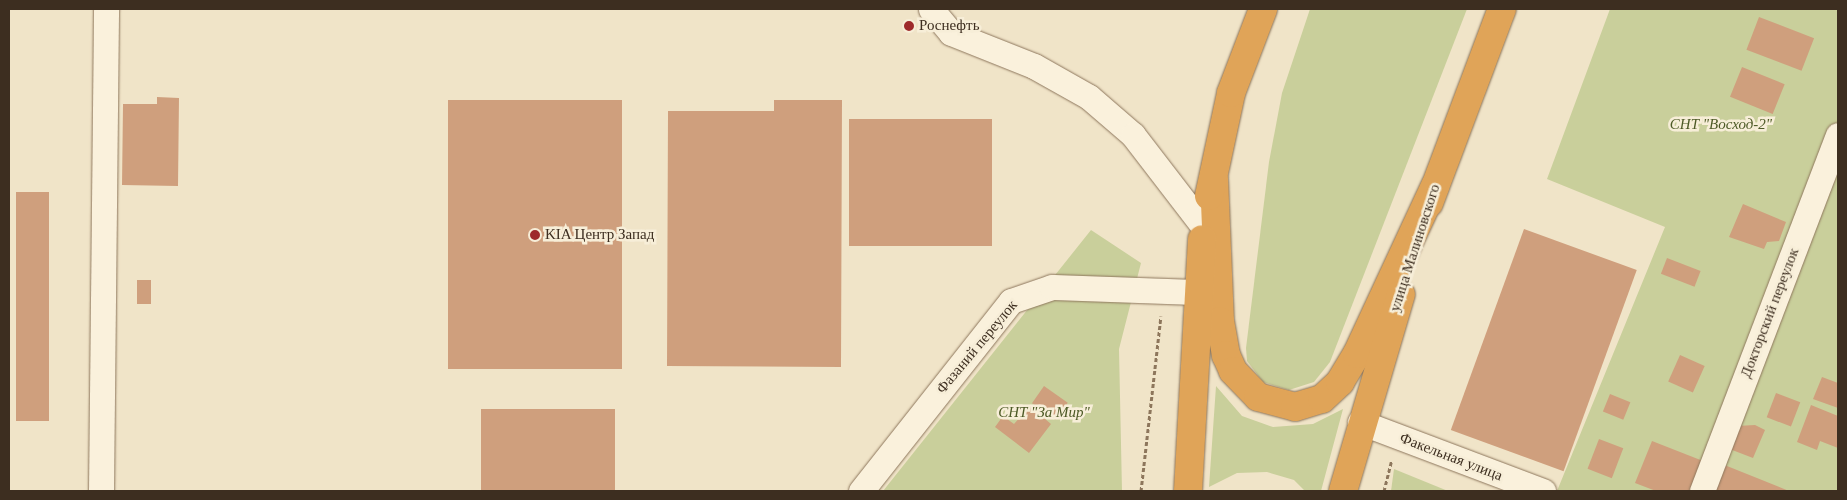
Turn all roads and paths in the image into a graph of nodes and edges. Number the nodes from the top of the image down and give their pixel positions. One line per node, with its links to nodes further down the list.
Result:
1 (106, 9): 12 (street)
2 (931, 9): 8 (street)
3 (1263, 9): 6 (highway)
4 (1502, 9): 7 (highway, улица Малиновского)
5 (1838, 135): 18 (street, Докторский переулок)
6 (1214, 179): 7 (highway); 8 (highway)
7 (1434, 186): 11 (highway, улица Малиновского)
8 (1203, 226): 10 (highway)
9 (1164, 291): 10 (street, Фазаний переулок); 13 (street, Фазаний переулок); 14 (path)
10 (1197, 292): 15 (highway)
11 (1360, 422): 16 (highway, улица Малиновского); 17 (street, Факельная улица)
12 (101, 491)
13 (861, 491)
14 (1141, 491)
15 (1188, 491)
16 (1343, 491)
17 (1543, 491)
18 (1702, 491)

